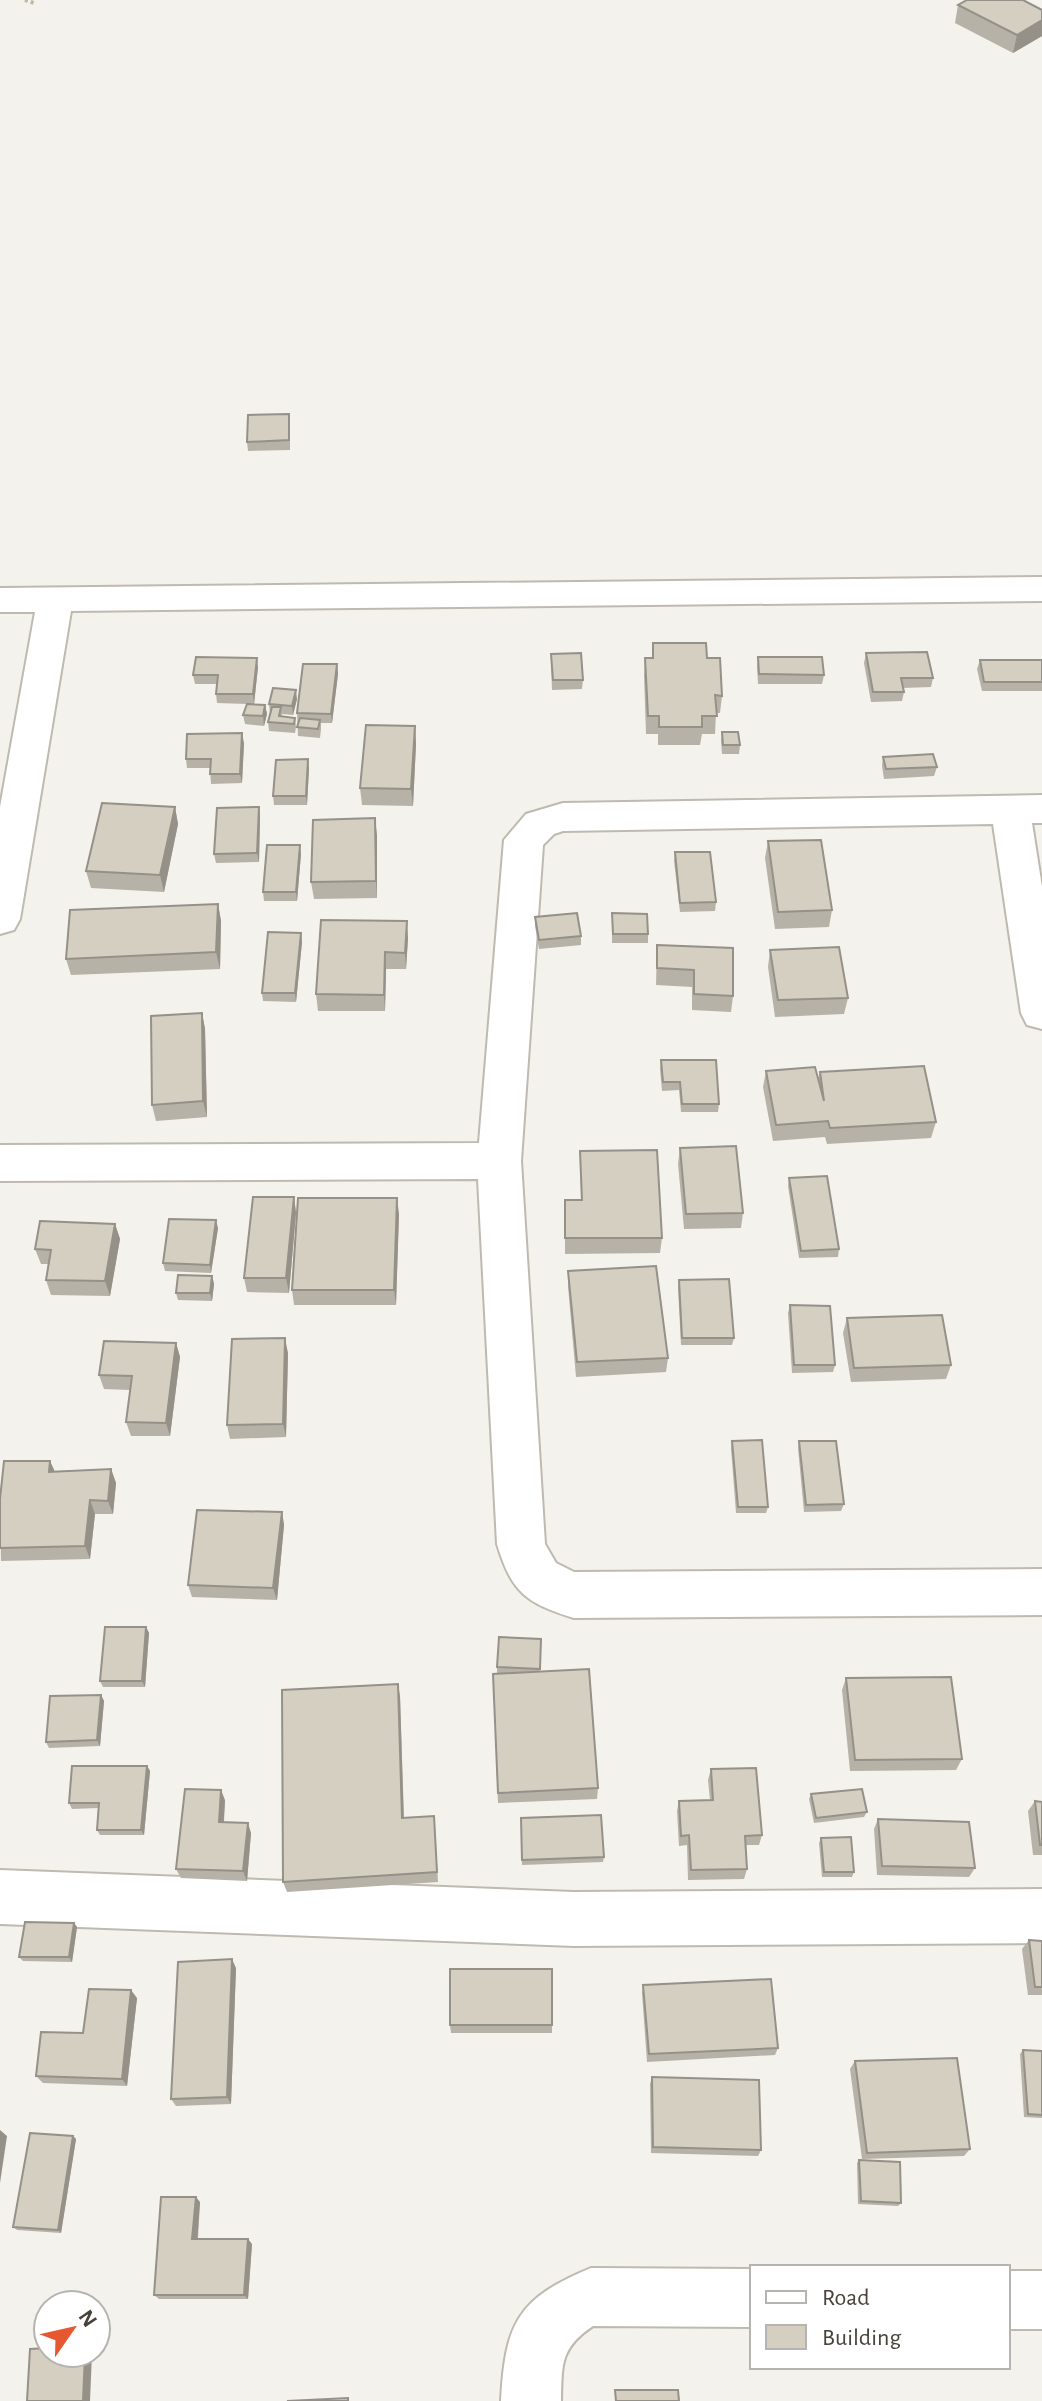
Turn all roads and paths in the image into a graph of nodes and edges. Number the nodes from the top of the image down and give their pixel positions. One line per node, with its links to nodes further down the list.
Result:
1 (25, 0): 2 (path)
2 (34, 3)
3 (1042, 589): 4 (street)
4 (55, 599): 5 (street); 7 (street)
5 (0, 600)
6 (1026, 810): 8 (street); 9 (street)
7 (0, 919)
8 (1042, 1013)
9 (499, 1161): 10 (street); 11 (street)
10 (0, 1163)
11 (1042, 1592)
12 (0, 1897): 13 (street)
13 (1042, 1916)
14 (750, 2298): 17 (street)
15 (1010, 2300): 16 (street)
16 (1042, 2300)
17 (531, 2401)

